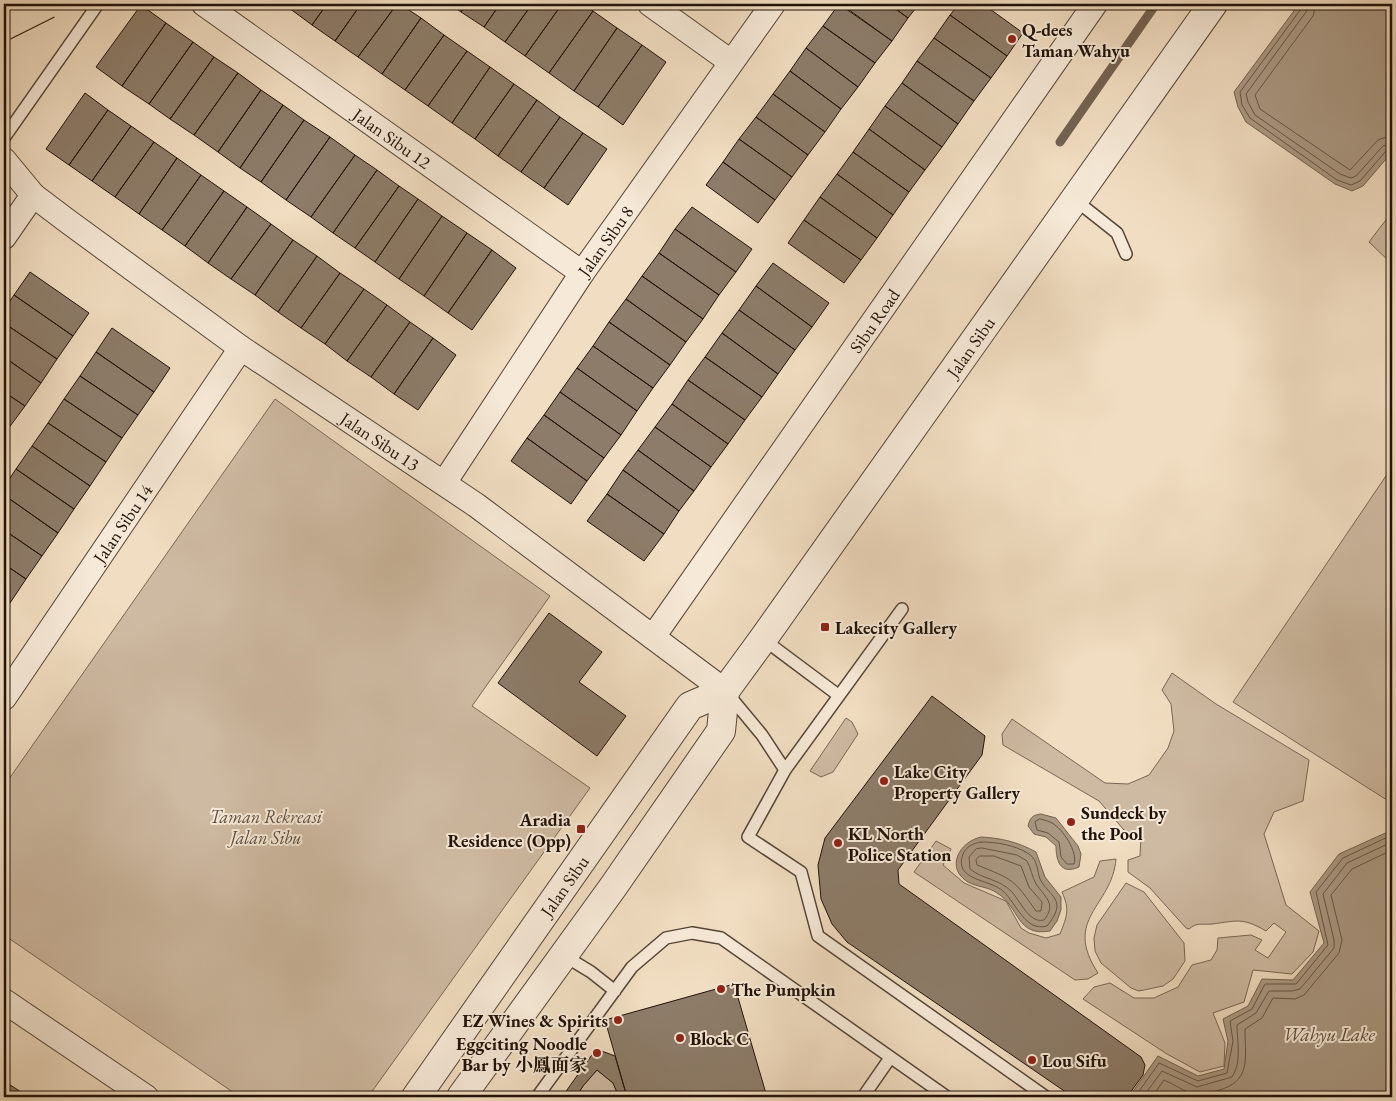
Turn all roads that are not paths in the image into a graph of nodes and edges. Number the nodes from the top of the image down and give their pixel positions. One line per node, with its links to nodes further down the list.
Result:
1 (22, 4): 10 (street)
2 (48, 4): 9 (highway, bridge)
3 (98, 4): 12 (lane)
4 (204, 4): 19 (street, Jalan Sibu 12)
5 (650, 4): 11 (street)
6 (773, 4): 11 (street, Jalan Sibu 8)
7 (1095, 4): 23 (street, Sibu Road)
8 (1212, 4): 16 (street, Jalan Sibu)
9 (4, 26)
10 (4, 39)
11 (731, 62): 19 (street, Jalan Sibu 8)
12 (4, 138)
13 (4, 160): 15 (street, Jalan Sibu 13)
14 (4, 186): 15 (street, Jalan Sibu 13)
15 (33, 195): 17 (street); 20 (street, Jalan Sibu 13)
16 (1074, 199): 18 (lane); 24 (street, Jalan Sibu)
17 (4, 237)
18 (1126, 254)
19 (582, 273): 21 (street, Jalan Sibu 8)
20 (242, 348): 21 (street, Jalan Sibu 13); 27 (street, Jalan Sibu 14)
21 (444, 482): 23 (street, Jalan Sibu 13)
22 (902, 609): 26 (lane)
23 (653, 637): 25 (street, Jalan Sibu 13)
24 (763, 639): 25 (street, Jalan Sibu); 26 (lane)
25 (725, 691): 28 (lane); 29 (street); 34 (street, Jalan Sibu)
26 (838, 695): 28 (lane)
27 (4, 698)
28 (786, 770): 39 (lane)
29 (564, 955): 30 (lane); 35 (street)
30 (614, 991): 32 (lane); 36 (lane)
31 (4, 1001): 33 (street)
32 (890, 1058): 37 (lane); 38 (lane)
33 (146, 1097)
34 (416, 1097)
35 (461, 1097)
36 (538, 1097)
37 (863, 1097)
38 (947, 1097)
39 (1046, 1097)

